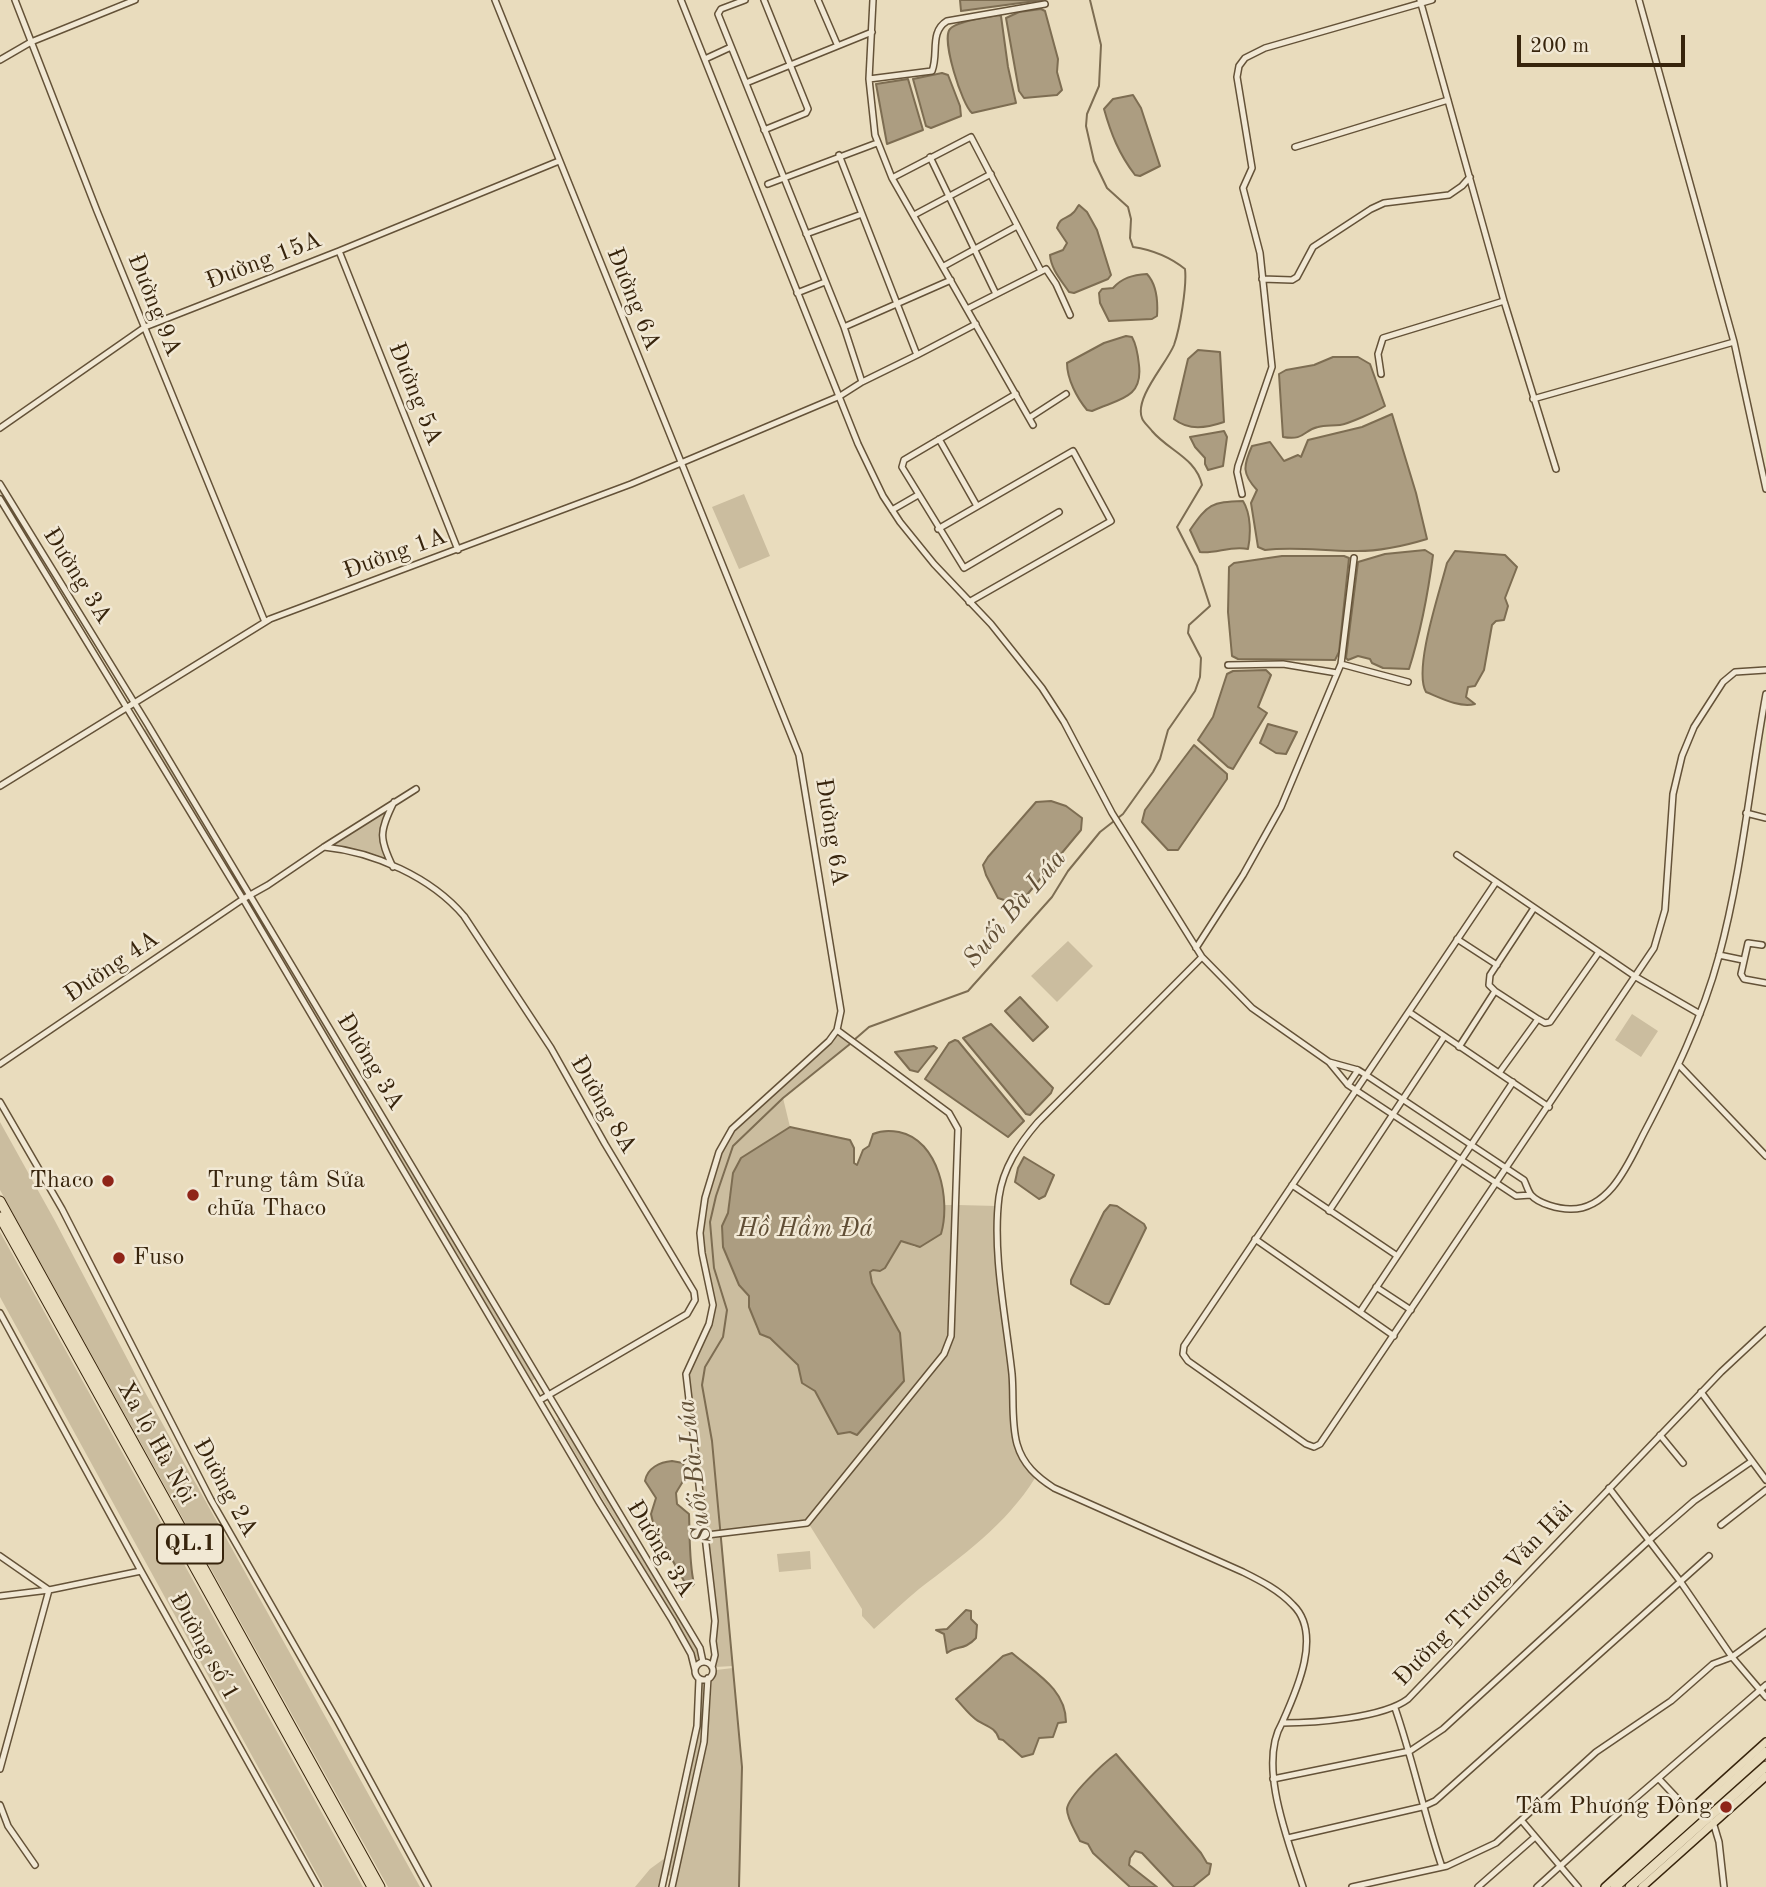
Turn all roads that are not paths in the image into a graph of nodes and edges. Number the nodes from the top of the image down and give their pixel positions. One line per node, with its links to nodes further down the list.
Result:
1 (15, 0): 14 (street, Đường 9A)
2 (135, 0): 14 (street)
3 (495, 0): 28 (street, Đường 6A)
4 (681, 0): 17 (street)
5 (745, 0): 16 (street)
6 (764, 0): 19 (street)
7 (818, 0): 15 (street)
8 (873, 0): 13 (street)
9 (1432, 0): 11 (street)
10 (1639, 0): 55 (street)
11 (1420, 1): 22 (street); 43 (street)
12 (1045, 4): 20 (street)
13 (872, 32): 15 (street); 20 (street)
14 (31, 42): 18 (street); 53 (street, Đường 9A)
15 (837, 44): 19 (street)
16 (732, 47): 17 (street); 21 (street)
17 (705, 59): 46 (street)
18 (0, 60)
19 (790, 64): 21 (street); 23 (street)
20 (869, 79): 24 (street)
21 (746, 83): 23 (street)
22 (1448, 100): 25 (street); 31 (street)
23 (764, 130): 30 (street)
24 (877, 142): 26 (street); 32 (street)
25 (1295, 147)
26 (839, 155): 30 (street); 35 (street)
27 (930, 157): 29 (street); 32 (street); 34 (street)
28 (559, 161): 40 (street, Đường 15A); 67 (street, Đường 6A)
29 (990, 174): 34 (street); 37 (street)
30 (783, 177): 33 (street); 38 (street)
31 (1470, 177): 43 (street); 48 (street)
32 (892, 178): 36 (street)
33 (768, 184)
34 (949, 195): 36 (street); 39 (street)
35 (862, 214): 38 (street); 49 (street)
36 (914, 215): 41 (street)
37 (1017, 226): 39 (street); 42 (street)
38 (806, 234): 45 (street)
39 (975, 249): 41 (street); 47 (street)
40 (339, 251): 53 (street, Đường 15A); 78 (street, Đường 5A)
41 (944, 266): 44 (street)
42 (1041, 271): 47 (street); 51 (street)
43 (1262, 279): 71 (street)
44 (951, 280): 49 (street); 50 (street)
45 (825, 282): 46 (street); 54 (street)
46 (797, 293): 61 (street)
47 (996, 294): 50 (street)
48 (1504, 301): 57 (street); 62 (street)
49 (897, 304): 54 (street); 56 (street)
50 (967, 309): 52 (street)
51 (1070, 315)
52 (976, 324): 56 (street, Đường 1A); 59 (street)
53 (145, 327): 65 (street, Đường 15A); 81 (street, Đường 9A)
54 (844, 327): 58 (street)
55 (1734, 342): 62 (street); 70 (street)
56 (917, 355): 58 (street, Đường 1A)
57 (1381, 374)
58 (862, 382): 61 (street, Đường 1A)
59 (1016, 394): 63 (street); 66 (street)
60 (1066, 394): 63 (street)
61 (840, 396): 67 (street, Đường 1A); 75 (street)
62 (1533, 399): 68 (street)
63 (1029, 418): 64 (street)
64 (1033, 425)
65 (0, 428)
66 (939, 439): 72 (street); 74 (street)
67 (681, 464): 78 (street, Đường 1A); 117 (street, Đường 6A)
68 (1556, 469)
69 (0, 484): 88 (street, Đường 3A)
70 (1766, 489)
71 (1242, 494)
72 (918, 495): 75 (street); 77 (street)
73 (0, 499): 89 (street, Đường 3A)
74 (977, 506): 77 (street); 80 (street)
75 (892, 510): 80 (street)
76 (1059, 512): 77 (street)
77 (939, 529)
78 (458, 550): 81 (street, Đường 1A)
79 (1354, 558): 82 (street)
80 (969, 602): 105 (street)
81 (265, 622): 88 (street, Đường 1A)
82 (1341, 664): 85 (street); 86 (street)
83 (1228, 665): 85 (street)
84 (1766, 670): 111 (street)
85 (1337, 673): 105 (street)
86 (1408, 682)
87 (1766, 694): 90 (street)
88 (135, 704): 89 (street, Đường 1A); 100 (street, Đường 3A)
89 (128, 708): 91 (street); 101 (street, Đường 3A)
90 (1764, 718): 94 (street)
91 (0, 786)
92 (416, 789): 93 (street)
93 (394, 802): 96 (street); 98 (street)
94 (1746, 813): 95 (street); 107 (street)
95 (1766, 818)
96 (324, 847): 98 (street, Đường 8A); 100 (street)
97 (1457, 855): 99 (street)
98 (393, 867): 152 (street, Đường 8A)
99 (1496, 882): 102 (street); 103 (street)
100 (249, 895): 101 (street, Đường 4A); 152 (street, Đường 3A)
101 (243, 899): 121 (street, Đường 4A); 153 (street, Đường 3A)
102 (1534, 908): 106 (street); 110 (street)
103 (1457, 939): 110 (street); 114 (street)
104 (1762, 945): 109 (street)
105 (1196, 948): 108 (street)
106 (1599, 952): 111 (street); 116 (street)
107 (1719, 955): 109 (street); 115 (street)
108 (1202, 957): 120 (street); 182 (street)
109 (1743, 960): 112 (street)
110 (1497, 965): 113 (street)
111 (1636, 976): 115 (street); 131 (street)
112 (1766, 983)
113 (1496, 991): 116 (street); 119 (street)
114 (1409, 1012): 118 (street); 125 (street)
115 (1700, 1014): 122 (street)
116 (1538, 1019): 124 (street)
117 (837, 1030): 161 (street); 161 (street)
118 (1444, 1037): 119 (street); 129 (street)
119 (1459, 1046): 124 (street)
120 (1329, 1062): 123 (street); 127 (street)
121 (0, 1064)
122 (1679, 1065): 134 (street); 139 (street)
123 (1358, 1070): 125 (street); 127 (street)
124 (1499, 1073): 126 (street)
125 (1366, 1075): 128 (street); 129 (street)
126 (1513, 1082): 131 (street); 133 (street)
127 (1348, 1085): 128 (street)
128 (1355, 1090): 132 (street); 138 (street)
129 (1403, 1100): 132 (street); 133 (street)
130 (0, 1102): 206 (street, Đường 2A)
131 (1549, 1107): 136 (street)
132 (1393, 1115): 135 (street); 141 (street)
133 (1471, 1144): 135 (street); 136 (street)
134 (1766, 1156)
135 (1461, 1159): 137 (street); 144 (street)
136 (1507, 1169): 137 (street); 139 (street)
137 (1498, 1183): 139 (street); 146 (street)
138 (1292, 1185): 141 (street); 143 (street)
139 (1531, 1195)
140 (0, 1201): 205 (highway, Xa lộ Hà Nội / QL.1)
141 (1329, 1211): 144 (street)
142 (0, 1217): 204 (highway, Xa lộ Hà Nội / QL.1)
143 (1255, 1240): 147 (street); 150 (street)
144 (1396, 1255): 145 (street)
145 (1376, 1287): 146 (street); 147 (street)
146 (1411, 1311): 150 (street)
147 (1360, 1312): 150 (street)
148 (0, 1313): 165 (street, Đường số 1)
149 (1766, 1329): 151 (street, Đường Trương Văn Hải)
150 (1394, 1336)
151 (1702, 1392): 154 (street, Đường Trương Văn Hải); 155 (street)
152 (548, 1396): 153 (street, Đường 8A); 171 (street, Đường 3A)
153 (540, 1400): 175 (street, Đường 3A)
154 (1660, 1435): 156 (street); 158 (street, Đường Trương Văn Hải)
155 (1752, 1461): 157 (street); 162 (street)
156 (1683, 1463)
157 (1766, 1480)
158 (1609, 1488): 162 (street); 181 (street, Đường Trương Văn Hải)
159 (1766, 1490): 160 (street)
160 (1721, 1525)
161 (709, 1535): 170 (street)
162 (1649, 1540): 166 (street); 184 (street)
163 (0, 1556): 167 (street)
164 (1709, 1556): 166 (street)
165 (141, 1571): 167 (street); 203 (street, Đường số 1)
166 (1680, 1581): 172 (street); 192 (street)
167 (49, 1590): 168 (street); 187 (street)
168 (0, 1597)
169 (1766, 1632): 172 (street)
170 (713, 1641): 171 (street); 174 (street)
171 (698, 1646): 173 (street, Đường 3A)
172 (1732, 1657): 179 (street); 195 (street)
173 (703, 1662): 174 (street); 175 (street)
174 (712, 1667): 176 (street)
175 (695, 1670): 177 (street)
176 (708, 1678): 177 (street); 202 (street)
177 (699, 1679): 201 (street)
178 (1766, 1685): 179 (street)
179 (1760, 1690): 180 (street); 189 (street)
180 (1766, 1696)
181 (1395, 1708): 182 (street, Đường Trương Văn Hải); 184 (street)
182 (1282, 1723): 190 (street)
183 (1766, 1742): 193 (main road)
184 (1410, 1751): 190 (street); 192 (street)
185 (1766, 1752): 193 (highway)
186 (1766, 1766): 194 (highway)
187 (0, 1769)
188 (1766, 1776): 194 (main road)
189 (1658, 1779): 193 (street); 199 (street)
190 (1273, 1780): 197 (street)
191 (0, 1805): 198 (street)
192 (1422, 1807): 197 (street); 200 (street)
193 (1692, 1814): 214 (main road); 215 (highway)
194 (1711, 1820): 216 (highway); 217 (main road); 218 (street)
195 (1521, 1821): 196 (street); 200 (street)
196 (1535, 1837): 199 (street); 211 (street)
197 (1288, 1838): 209 (street)
198 (35, 1865)
199 (1560, 1866): 212 (street); 213 (street)
200 (1442, 1867): 210 (street)
201 (664, 1876): 202 (street); 207 (street)
202 (674, 1878): 208 (street)
203 (318, 1887)
204 (372, 1887)
205 (380, 1887)
206 (428, 1887)
207 (662, 1887)
208 (672, 1887)
209 (1303, 1887)
210 (1352, 1887)
211 (1478, 1887)
212 (1537, 1887)
213 (1578, 1887)
214 (1605, 1887)
215 (1615, 1887)
216 (1630, 1887)
217 (1642, 1887)
218 (1724, 1887)

